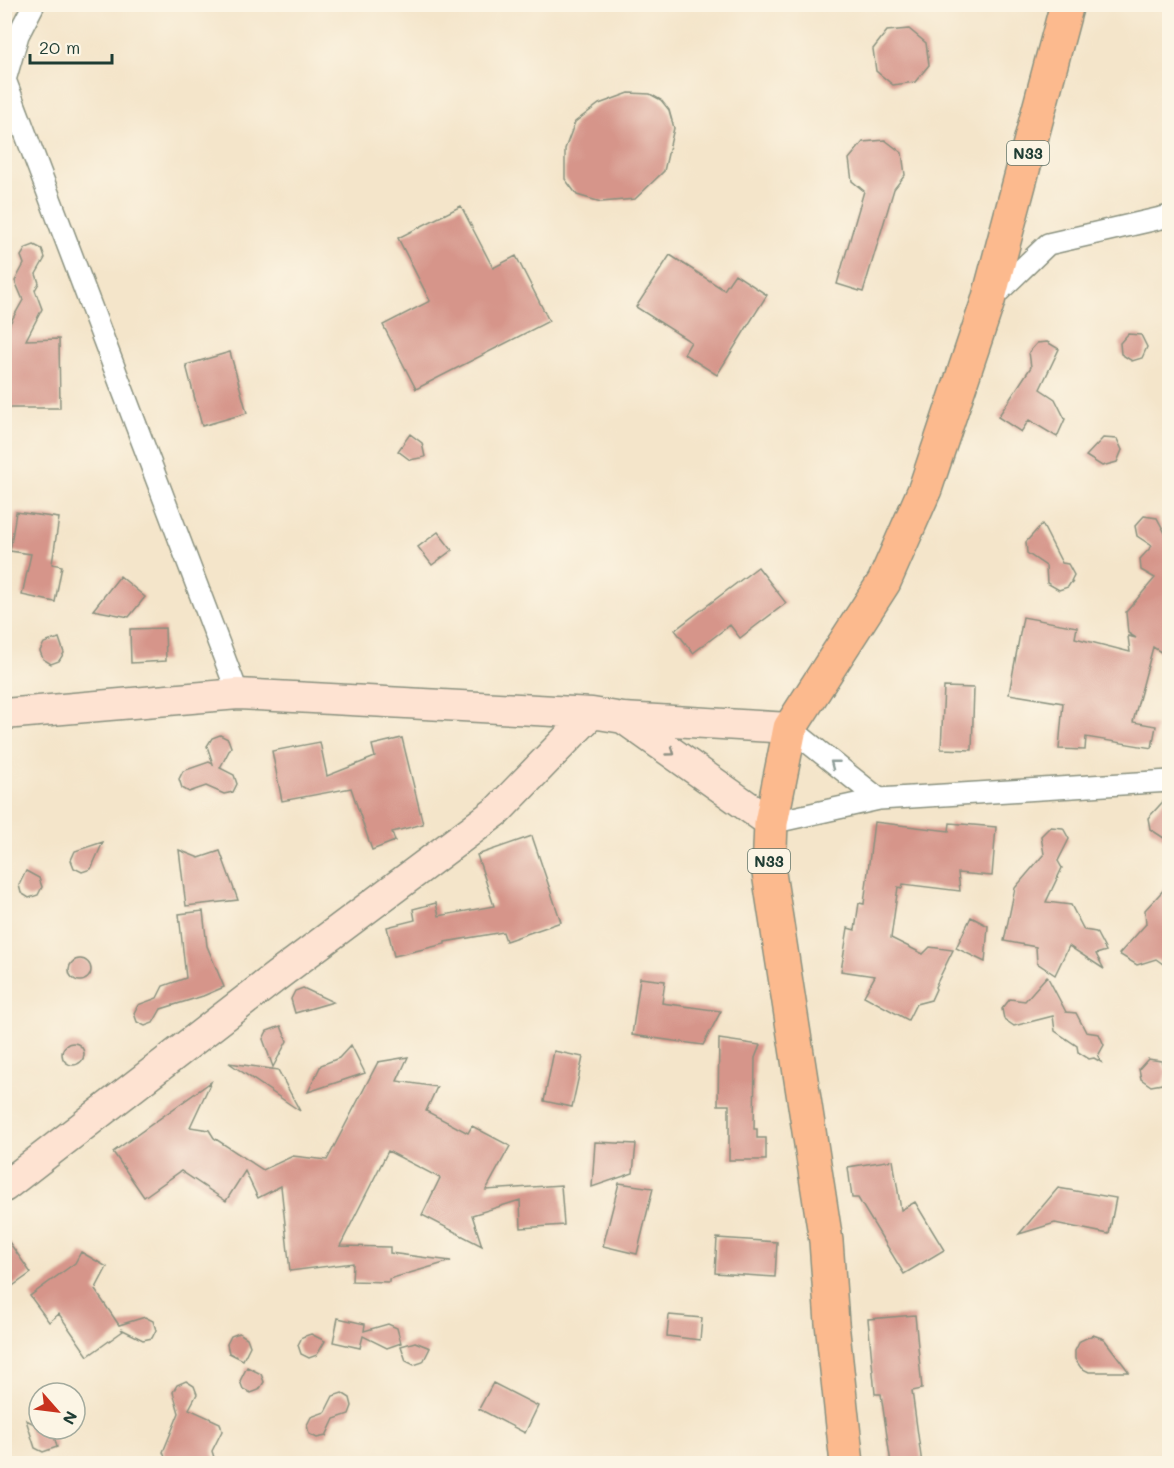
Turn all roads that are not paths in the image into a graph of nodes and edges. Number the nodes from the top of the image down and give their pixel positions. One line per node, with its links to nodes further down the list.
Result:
1 (34, 4): 3 (street)
2 (1067, 4): 5 (main road, N33)
3 (5, 78): 6 (street)
4 (1170, 216): 5 (street)
5 (988, 301): 10 (main road, N33)
6 (238, 694): 7 (street); 8 (street)
7 (592, 713): 9 (street); 14 (street)
8 (4, 714)
9 (623, 718): 10 (street); 13 (street, one-way to 13)
10 (790, 728): 12 (street, one-way to 10); 13 (main road, N33)
11 (1170, 782): 12 (street)
12 (879, 799): 13 (street)
13 (771, 823): 15 (main road, N33)
14 (4, 1187)
15 (847, 1464)

